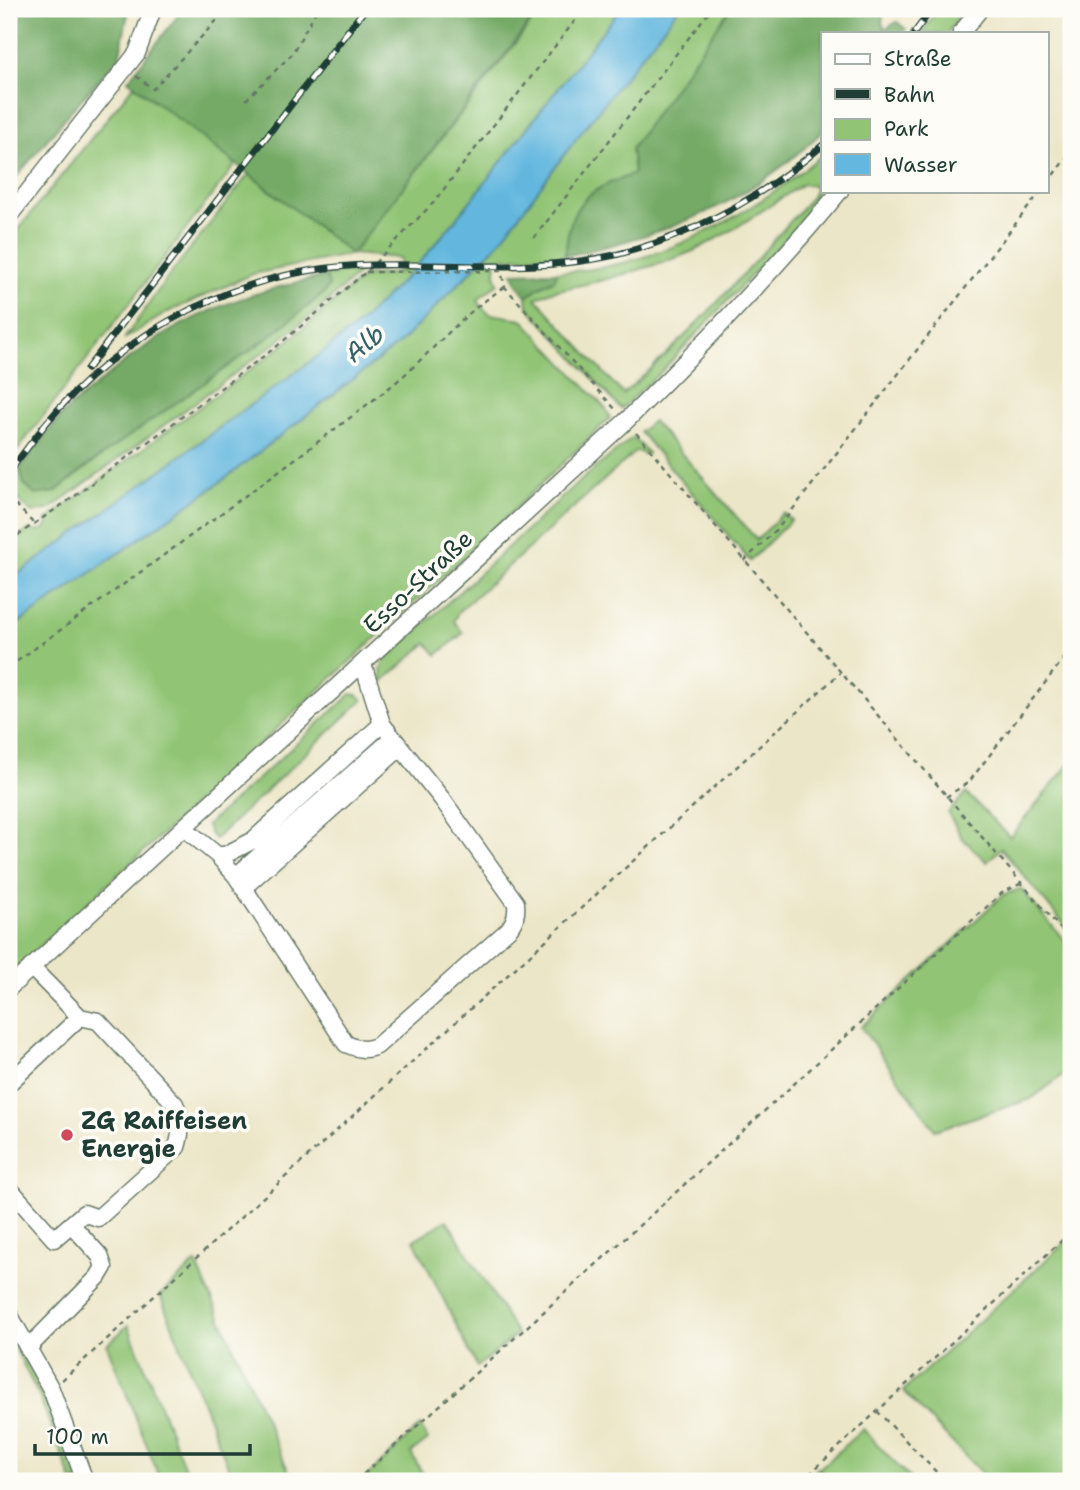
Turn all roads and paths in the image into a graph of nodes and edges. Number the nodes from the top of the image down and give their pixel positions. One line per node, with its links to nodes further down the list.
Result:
1 (153, 9): 8 (street)
2 (235, 9): 8 (path)
3 (317, 9): 9 (path)
4 (583, 9): 16 (path)
5 (711, 9): 15 (path)
6 (980, 9): 7 (street)
7 (962, 32)
8 (123, 72): 14 (street)
9 (246, 100)
10 (1071, 152): 11 (path)
11 (1048, 182)
12 (839, 192): 18 (street, Esso-Straße)
13 (1040, 192): 22 (path)
14 (9, 216)
15 (534, 238)
16 (366, 272): 17 (path); 20 (path)
17 (505, 287): 18 (path); 25 (path)
18 (626, 421): 22 (path); 24 (street, Esso-Straße)
19 (9, 497): 20 (path)
20 (33, 524): 21 (path)
21 (9, 541)
22 (744, 561): 26 (path)
23 (1071, 649): 29 (path)
24 (363, 664): 27 (street); 30 (street, Esso-Straße)
25 (9, 667)
26 (840, 673): 29 (path); 44 (path)
27 (382, 724): 28 (street); 31 (street)
28 (396, 743): 32 (street); 32 (street)
29 (946, 797): 33 (path)
30 (184, 828): 31 (street); 35 (street, Esso-Straße)
31 (217, 855): 32 (street)
32 (240, 882)
33 (1022, 883): 34 (path); 47 (path)
34 (1071, 941)
35 (31, 967): 36 (street, Esso-Straße); 37 (street)
36 (9, 988)
37 (80, 1017): 38 (street); 40 (street)
38 (9, 1083)
39 (9, 1188): 40 (street)
40 (71, 1224): 43 (street)
41 (1071, 1232): 45 (path)
42 (9, 1314): 43 (street)
43 (28, 1348): 44 (street)
44 (51, 1389): 46 (street)
45 (877, 1411): 48 (path); 49 (path)
46 (85, 1481)
47 (356, 1481)
48 (802, 1481)
49 (945, 1481)

